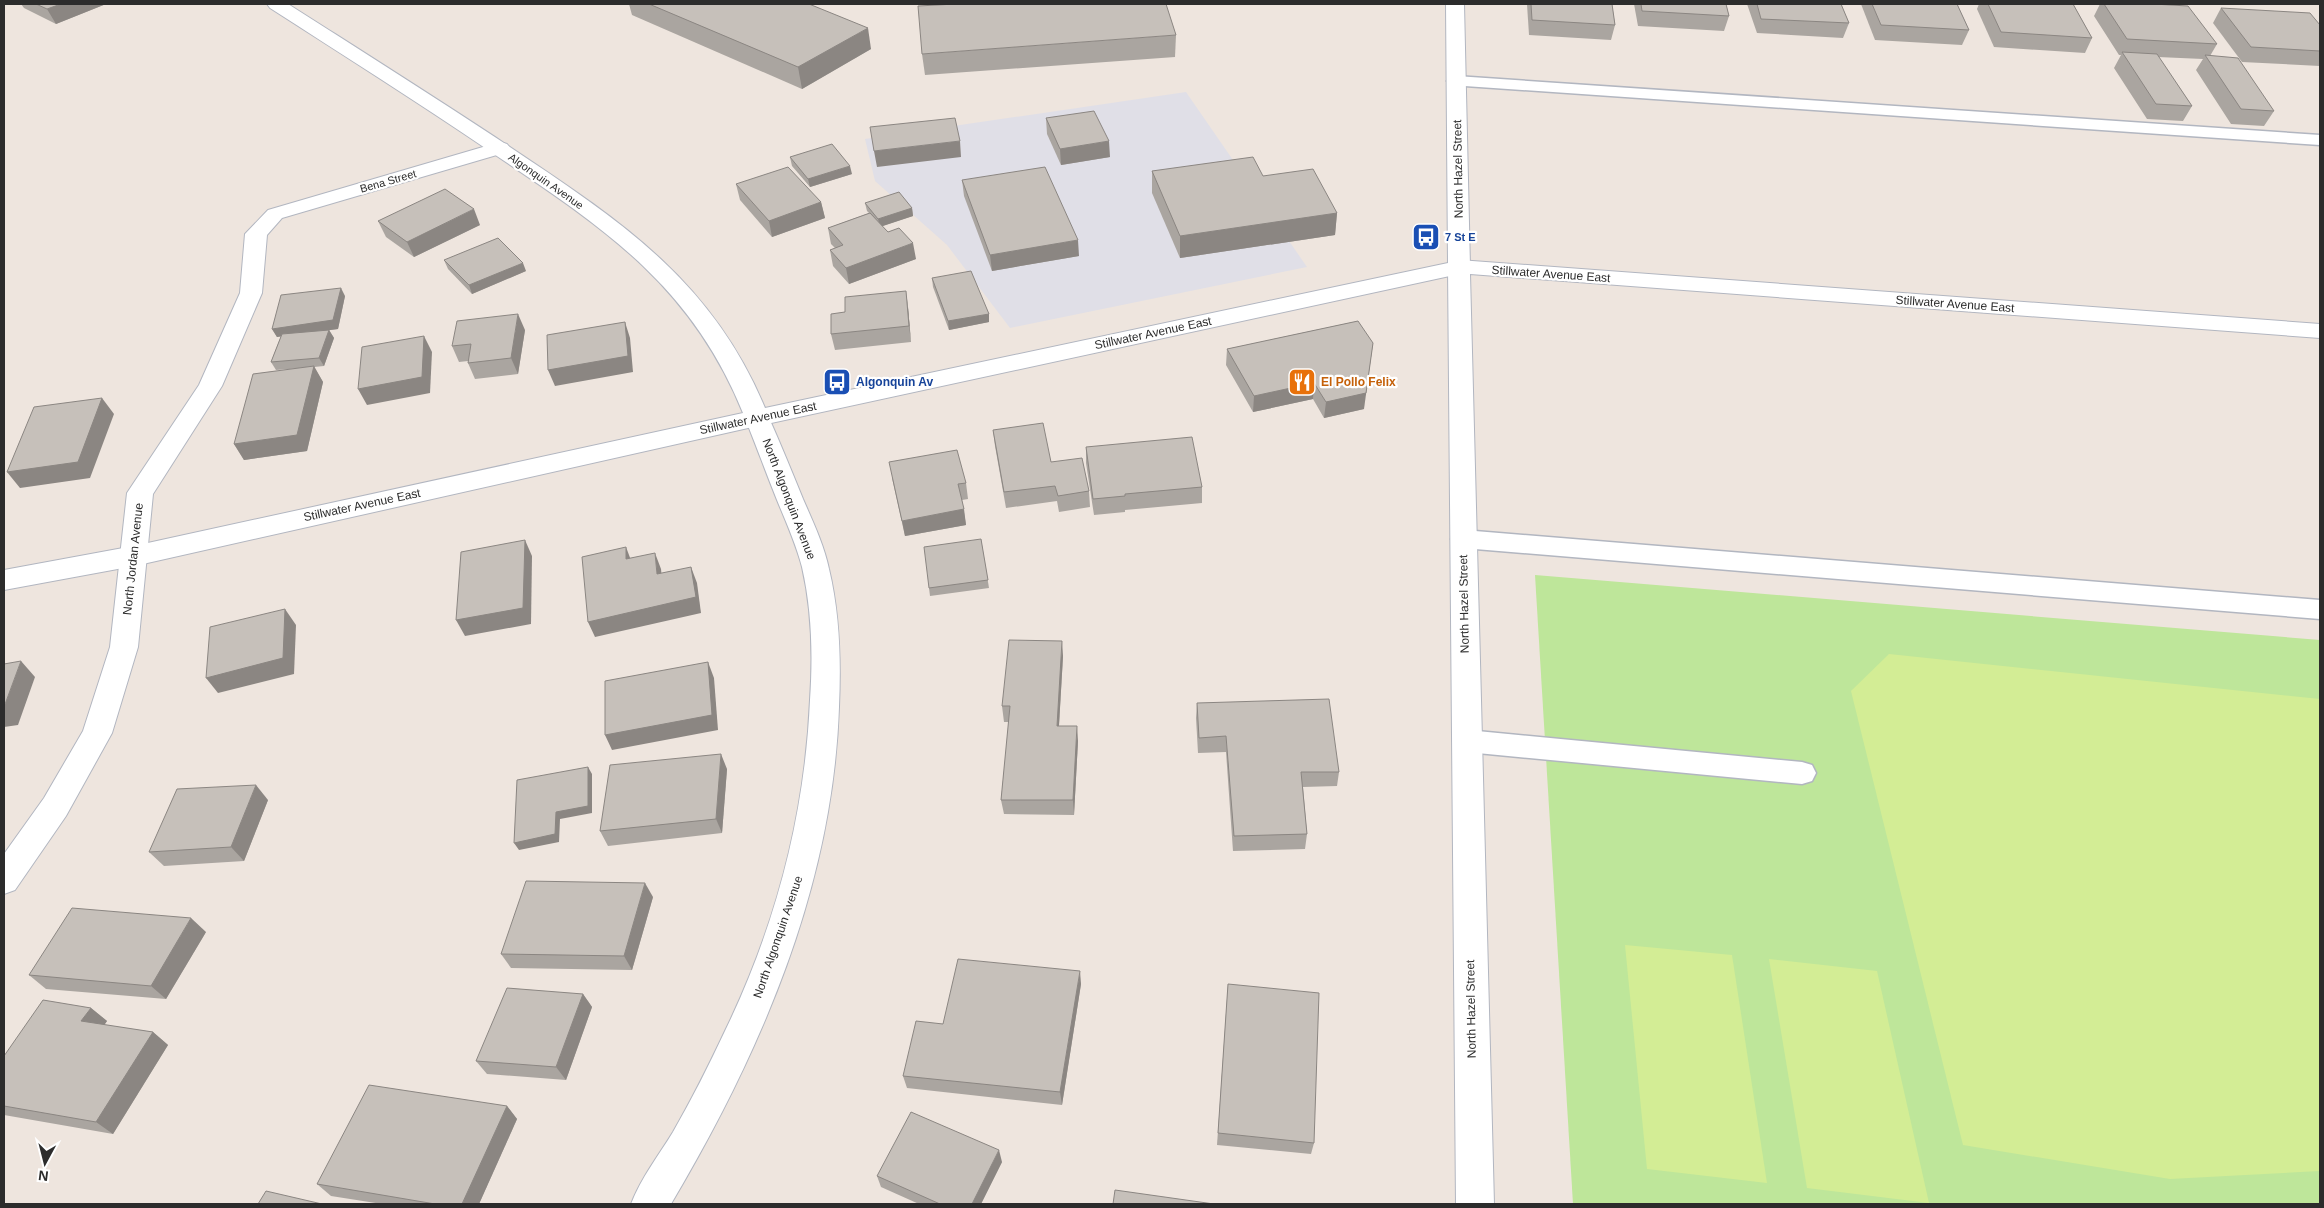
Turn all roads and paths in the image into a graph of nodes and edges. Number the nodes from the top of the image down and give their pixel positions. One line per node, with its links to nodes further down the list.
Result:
1 (276, 4): 5 (street, Algonquin Avenue)
2 (1455, 4): 3 (street, North Hazel Street)
3 (1456, 81): 4 (lane); 7 (street, North Hazel Street)
4 (2320, 140)
5 (500, 148): 6 (street, Bena Street); 9 (street, Algonquin Avenue)
6 (275, 214): 11 (street, North Jordan Avenue)
7 (1459, 267): 8 (street, Stillwater Avenue East); 9 (street, Stillwater Avenue East); 10 (street, North Hazel Street)
8 (2320, 331)
9 (758, 418): 11 (street, Stillwater Avenue East); 17 (street, North Algonquin Avenue)
10 (1463, 539): 13 (lane); 14 (street, North Hazel Street)
11 (134, 556): 12 (street, Stillwater Avenue East); 16 (street, North Jordan Avenue)
12 (4, 580)
13 (2320, 610)
14 (1466, 741): 15 (lane); 18 (street, North Hazel Street)
15 (1802, 773)
16 (4, 880)
17 (650, 1204)
18 (1474, 1204)

